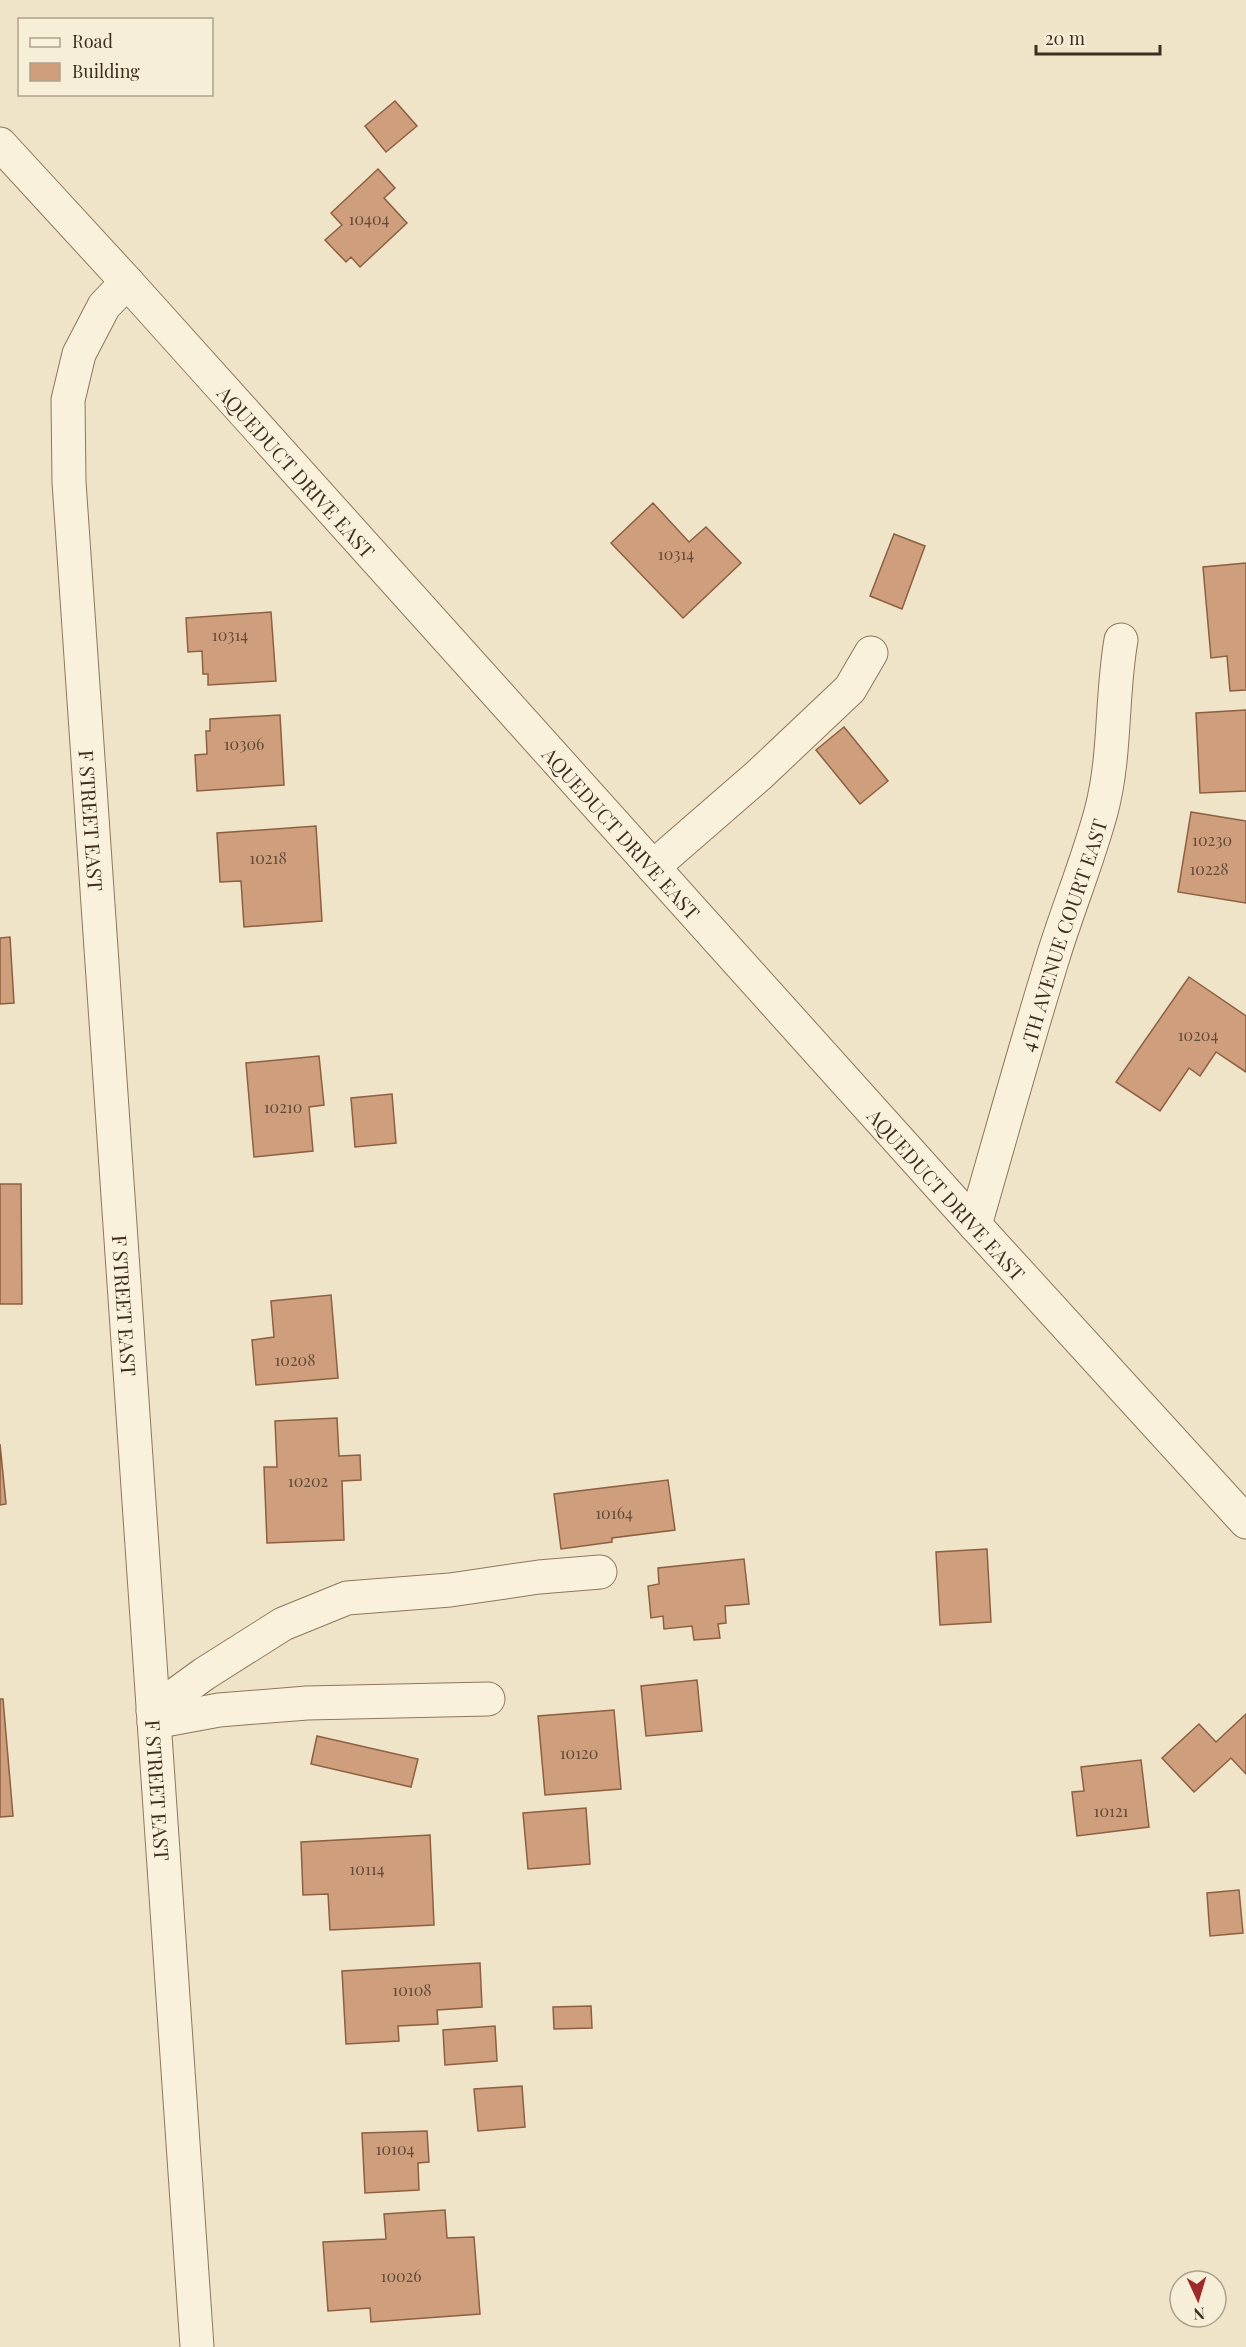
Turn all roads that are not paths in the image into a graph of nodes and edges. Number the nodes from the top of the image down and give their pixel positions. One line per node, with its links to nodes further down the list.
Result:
1 (0, 144): 2 (street, AQUEDUCT DRIVE EAST)
2 (127, 282): 5 (street, AQUEDUCT DRIVE EAST); 10 (street, F STREET EAST)
3 (1121, 640): 6 (street, 4TH AVENUE COURT EAST)
4 (871, 653): 5 (street)
5 (653, 867): 6 (street, AQUEDUCT DRIVE EAST)
6 (975, 1225): 7 (street, AQUEDUCT DRIVE EAST)
7 (1246, 1522)
8 (600, 1572): 10 (street)
9 (488, 1699): 10 (street)
10 (154, 1716): 11 (street, F STREET EAST)
11 (197, 2347)

